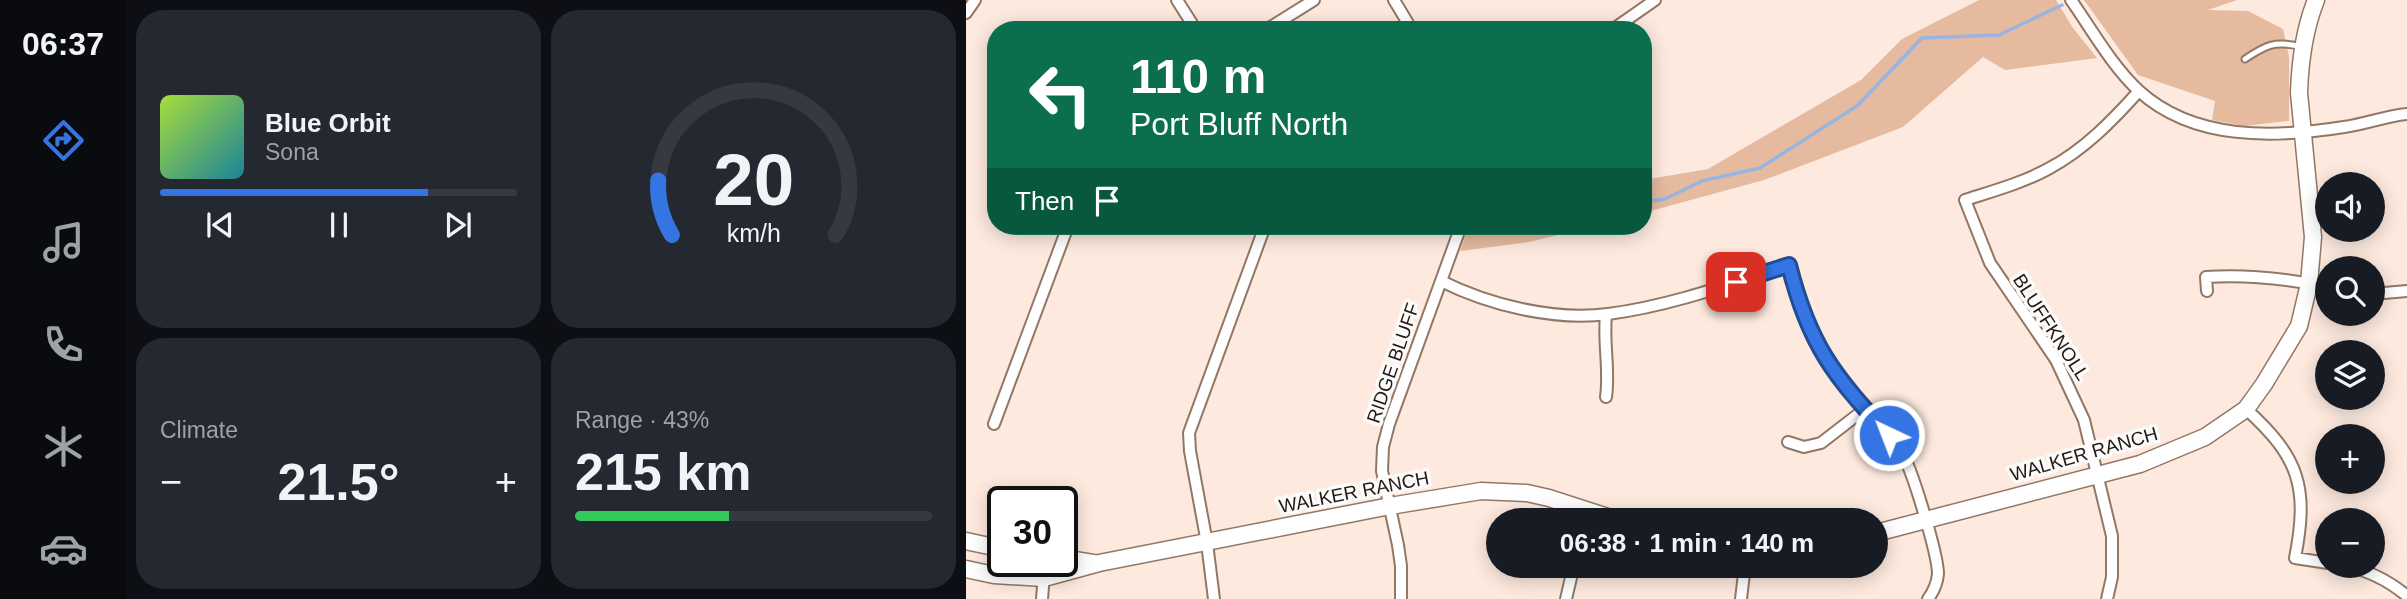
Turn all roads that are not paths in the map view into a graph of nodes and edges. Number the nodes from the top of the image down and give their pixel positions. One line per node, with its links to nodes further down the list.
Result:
1 (975, 0): 8 (street)
2 (1177, 0): 9 (street)
3 (1314, 0): 10 (street)
4 (1394, 0): 11 (street)
5 (1655, 0): 12 (street)
6 (2071, 0): 15 (street)
7 (2316, 0): 13 (street, WALKER RANCH)
8 (966, 13)
9 (1190, 21)
10 (1280, 21)
11 (1407, 21)
12 (1625, 21)
13 (2302, 47): 14 (lane); 17 (street, WALKER RANCH)
14 (2245, 59)
15 (2139, 91): 17 (street); 33 (street, BLUFFKNOLL)
16 (2407, 114): 17 (street)
17 (2304, 132): 22 (street, WALKER RANCH)
18 (1065, 235): 31 (street)
19 (1262, 235): 39 (street)
20 (1458, 235): 21 (street, RIDGE BLUFF)
21 (1441, 281): 27 (street); 34 (street, RIDGE BLUFF)
22 (2309, 284): 23 (street); 24 (street); 30 (street, WALKER RANCH)
23 (2315, 285)
24 (2207, 291)
25 (2407, 291): 26 (street)
26 (2385, 293)
27 (1606, 314): 28 (street); 29 (street)
28 (1606, 397)
29 (1865, 409): 32 (street); 36 (street)
30 (2245, 409): 33 (street, WALKER RANCH); 42 (street)
31 (994, 424)
32 (1788, 442)
33 (2099, 475): 36 (street, WALKER RANCH); 58 (street, BLUFFKNOLL)
34 (1390, 506): 35 (street, WALKER RANCH); 39 (street, WALKER RANCH); 54 (street, RIDGE BLUFF)
35 (1574, 508)
36 (1924, 520): 37 (street, WALKER RANCH); 57 (street)
37 (1888, 530)
38 (966, 541): 40 (street)
39 (1207, 543): 43 (street, WALKER RANCH); 53 (street)
40 (987, 546)
41 (1078, 561): 43 (street, WALKER RANCH)
42 (2315, 561)
43 (1099, 564): 44 (street, WALKER RANCH)
44 (1078, 566)
45 (966, 569): 46 (street, WALKER RANCH)
46 (987, 574)
47 (1044, 577): 52 (street)
48 (1571, 578): 55 (street)
49 (1743, 578): 56 (street)
50 (2381, 578): 51 (street)
51 (2407, 596)
52 (1042, 599)
53 (1214, 599)
54 (1401, 599)
55 (1566, 599)
56 (1741, 599)
57 (1928, 599)
58 (2108, 599)

